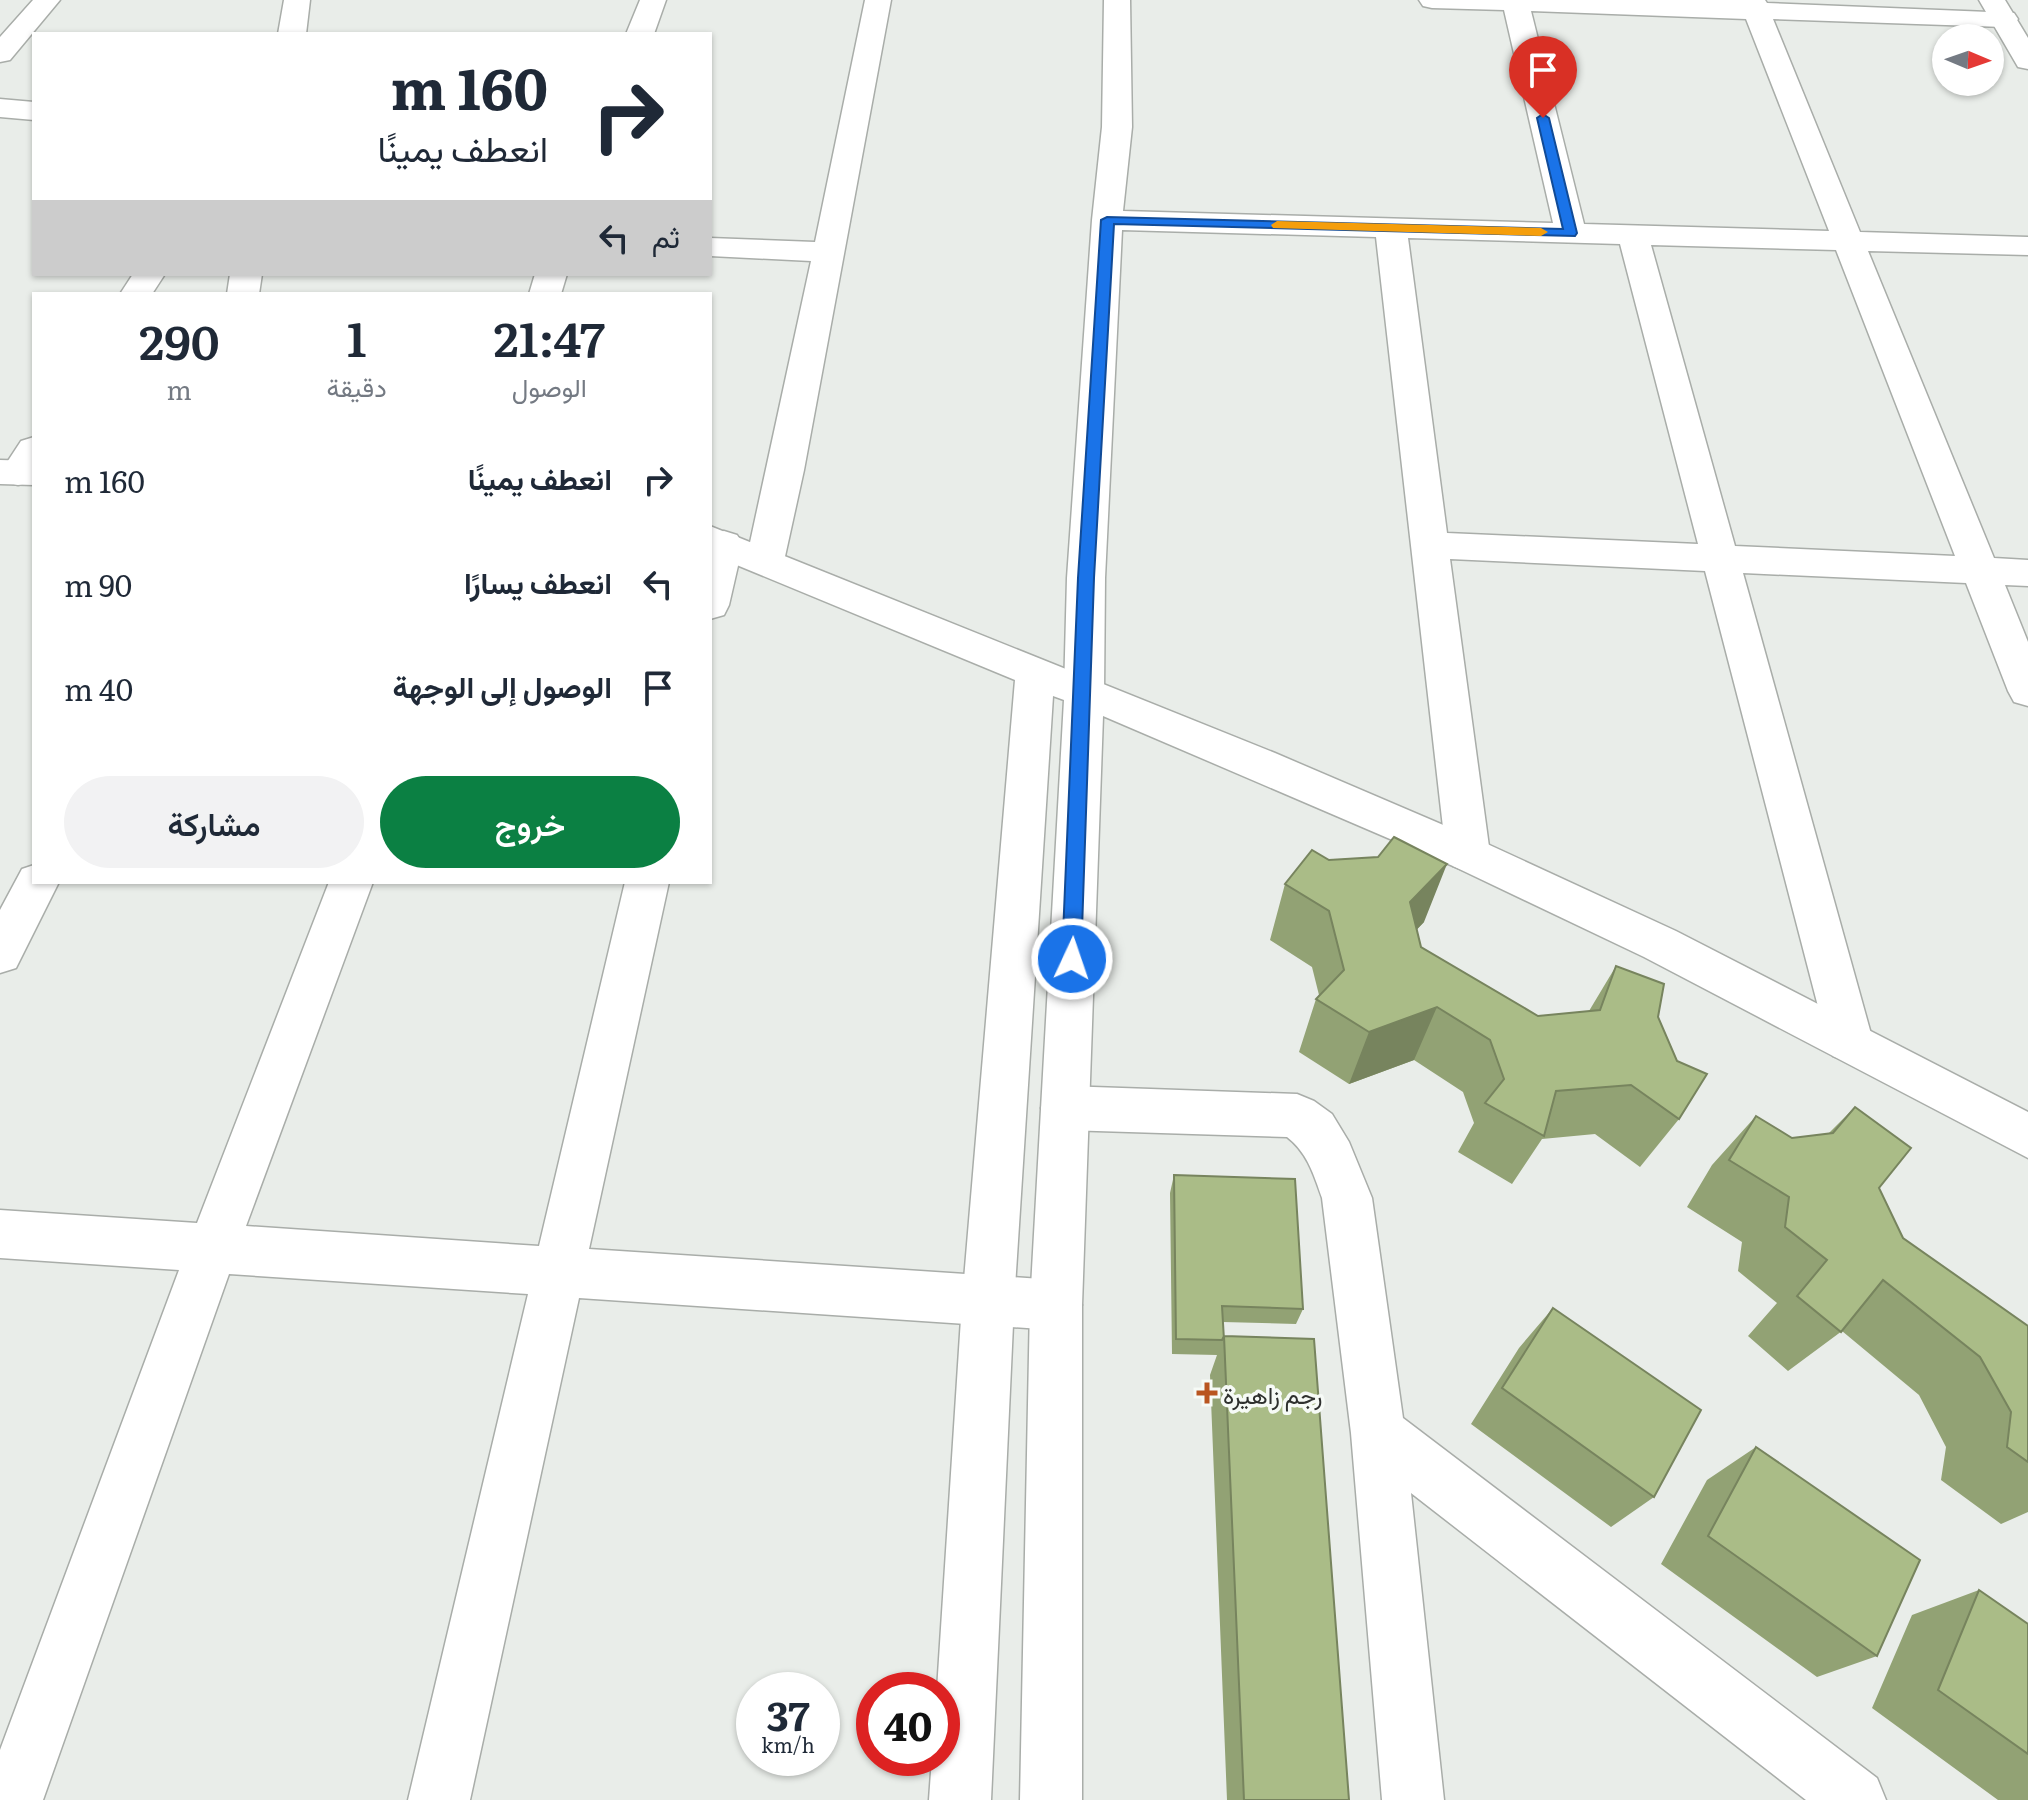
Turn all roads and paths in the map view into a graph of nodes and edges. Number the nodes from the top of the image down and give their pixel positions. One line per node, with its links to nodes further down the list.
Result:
1 (47, 0): 12 (street)
2 (297, 0): 10 (street)
3 (653, 0): 11 (street)
4 (878, 0): 23 (street)
5 (1117, 0): 16 (street)
6 (1432, 0): 7 (street)
7 (1515, 1): 8 (street); 18 (street)
8 (1755, 5): 9 (street); 20 (street)
9 (1998, 10): 13 (street)
10 (292, 32)
11 (641, 32)
12 (0, 54)
13 (2028, 61)
14 (0, 108): 15 (street)
15 (32, 111)
16 (1107, 220): 17 (street); 33 (street)
17 (1391, 228): 18 (street); 25 (street)
18 (1571, 233): 19 (street)
19 (1633, 235): 20 (street); 26 (street)
20 (1848, 241): 21 (street); 28 (street)
21 (2028, 246)
22 (712, 247): 23 (street)
23 (828, 252): 27 (street)
24 (717, 542): 27 (street); 30 (street)
25 (1430, 545): 26 (street); 34 (street)
26 (1720, 559): 28 (street); 39 (street)
27 (765, 561): 31 (street)
28 (1980, 570): 29 (street); 32 (street)
29 (2028, 573)
30 (712, 587)
31 (1035, 674): 33 (street); 45 (street)
32 (2028, 691)
33 (1084, 692): 34 (street); 40 (street)
34 (1468, 854): 39 (street)
35 (36, 884): 38 (street)
36 (350, 884): 43 (street)
37 (647, 884): 44 (street)
38 (0, 954)
39 (1850, 1041): 41 (street)
40 (1065, 1108): 46 (street); 47 (street)
41 (2028, 1136)
42 (0, 1234): 43 (street)
43 (213, 1247): 44 (street); 48 (street)
44 (560, 1271): 45 (street); 49 (street)
45 (988, 1303): 46 (street); 50 (street)
46 (1056, 1305): 51 (street)
47 (1378, 1433): 52 (street); 53 (street)
48 (12, 1800)
49 (439, 1800)
50 (960, 1800)
51 (1051, 1800)
52 (1413, 1800)
53 (1855, 1800)

